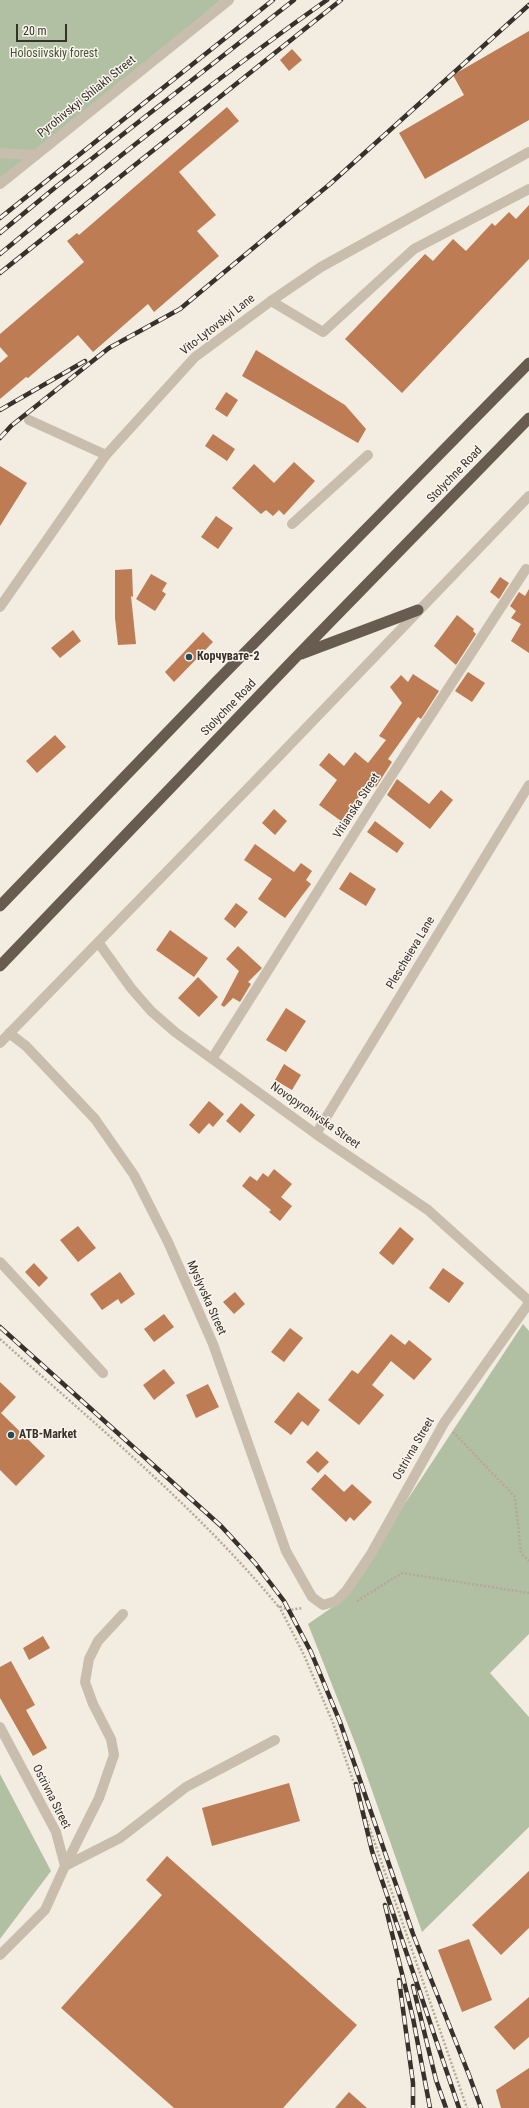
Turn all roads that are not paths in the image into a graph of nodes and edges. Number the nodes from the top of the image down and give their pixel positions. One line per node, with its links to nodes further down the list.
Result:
1 (229, 0): 4 (street, Pyrohivskyi Shliakh Street)
2 (529, 152): 7 (street, Vito-Lytovskyi Lane)
3 (0, 153): 4 (street)
4 (36, 155): 5 (street, Pyrohivskyi Shliakh Street)
5 (0, 184)
6 (529, 189): 7 (street)
7 (271, 301): 11 (street, Vito-Lytovskyi Lane)
8 (529, 363): 20 (highway)
9 (529, 418): 18 (highway, Stolychne Road)
10 (29, 420): 11 (street)
11 (106, 455): 16 (street, Vito-Lytovskyi Lane)
12 (368, 455): 14 (street)
13 (529, 496): 17 (street)
14 (292, 524)
15 (526, 570): 25 (street, Vitianska Street)
16 (0, 607)
17 (418, 610): 18 (highway); 21 (street)
18 (297, 656): 22 (highway, Stolychne Road)
19 (529, 786): 26 (street, Plescheieva Lane)
20 (0, 906)
21 (98, 942): 23 (street); 25 (street, Novopyrohivska Street)
22 (0, 966)
23 (9, 1033): 24 (street); 30 (street, Myslyvska Street)
24 (0, 1043)
25 (212, 1059): 26 (street, Novopyrohivska Street)
26 (316, 1134): 28 (street, Novopyrohivska Street)
27 (0, 1262): 29 (street)
28 (529, 1302): 30 (street, Ostrivna Street)
29 (103, 1372)
30 (323, 1605)
31 (123, 1614): 34 (street)
32 (0, 1727): 34 (street, Ostrivna Street)
33 (276, 1740): 34 (street)
34 (65, 1866): 35 (street)
35 (0, 1955)

